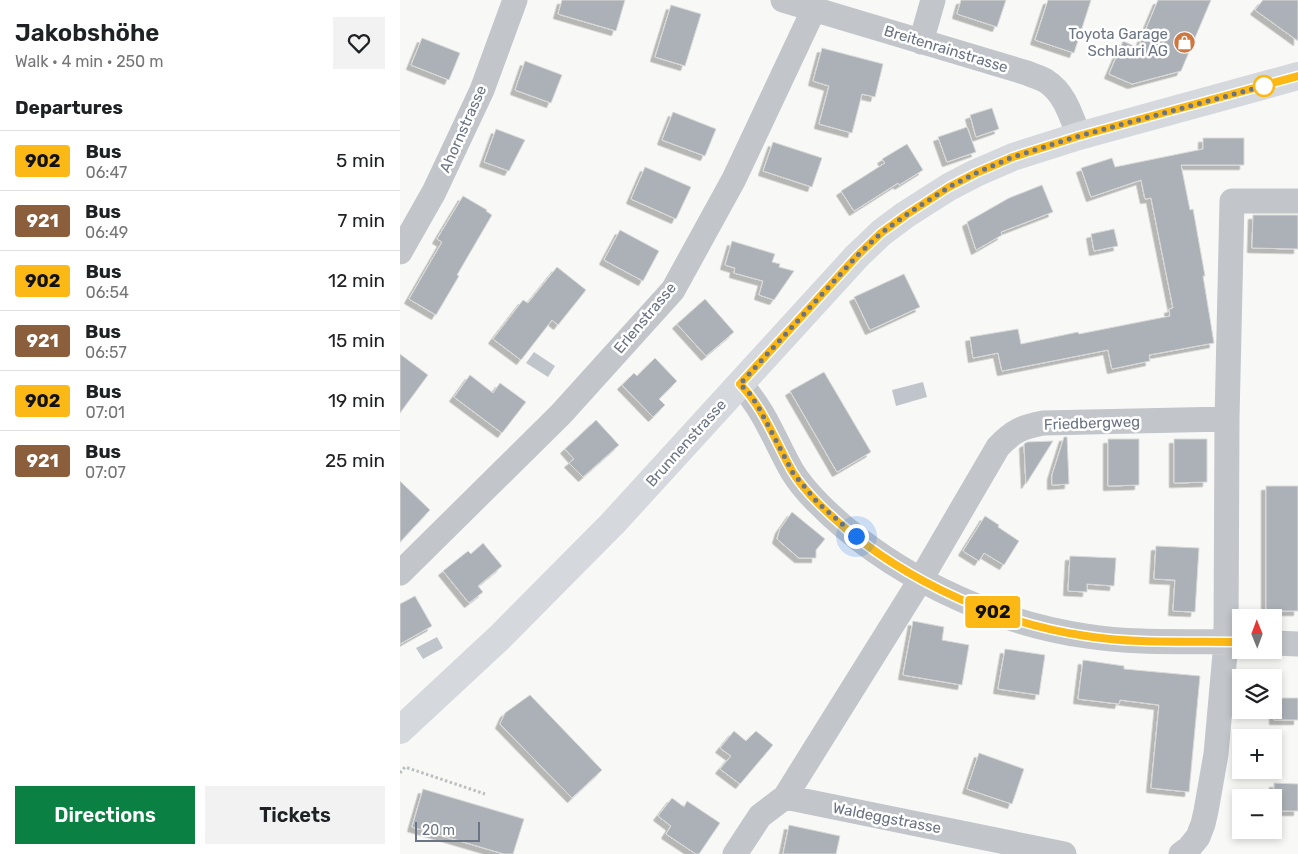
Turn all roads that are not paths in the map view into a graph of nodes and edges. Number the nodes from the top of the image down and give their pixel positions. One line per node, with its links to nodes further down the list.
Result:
1 (515, 0): 9 (street, Ahornstrasse)
2 (783, 0): 4 (street, Breitenrainstrasse)
3 (933, 0): 5 (street)
4 (814, 9): 5 (street, Breitenrainstrasse); 12 (street, Erlenstrasse)
5 (921, 42): 7 (street, Breitenrainstrasse)
6 (1298, 76): 7 (main road, Brunnenstrasse)
7 (1079, 136): 10 (main road, Brunnenstrasse)
8 (1298, 201): 11 (street)
9 (400, 252)
10 (740, 384): 13 (street); 19 (main road, Brunnenstrasse)
11 (1227, 419): 13 (street, Friedbergweg); 14 (street)
12 (400, 573)
13 (921, 579): 15 (street); 20 (street, Friedbergweg)
14 (1233, 609)
15 (1232, 642)
16 (1282, 643): 17 (street)
17 (1298, 644)
18 (1232, 654): 23 (street)
19 (400, 730)
20 (785, 798): 21 (street); 22 (street, Waldeggstrasse)
21 (735, 854)
22 (1064, 854)
23 (1181, 854)

